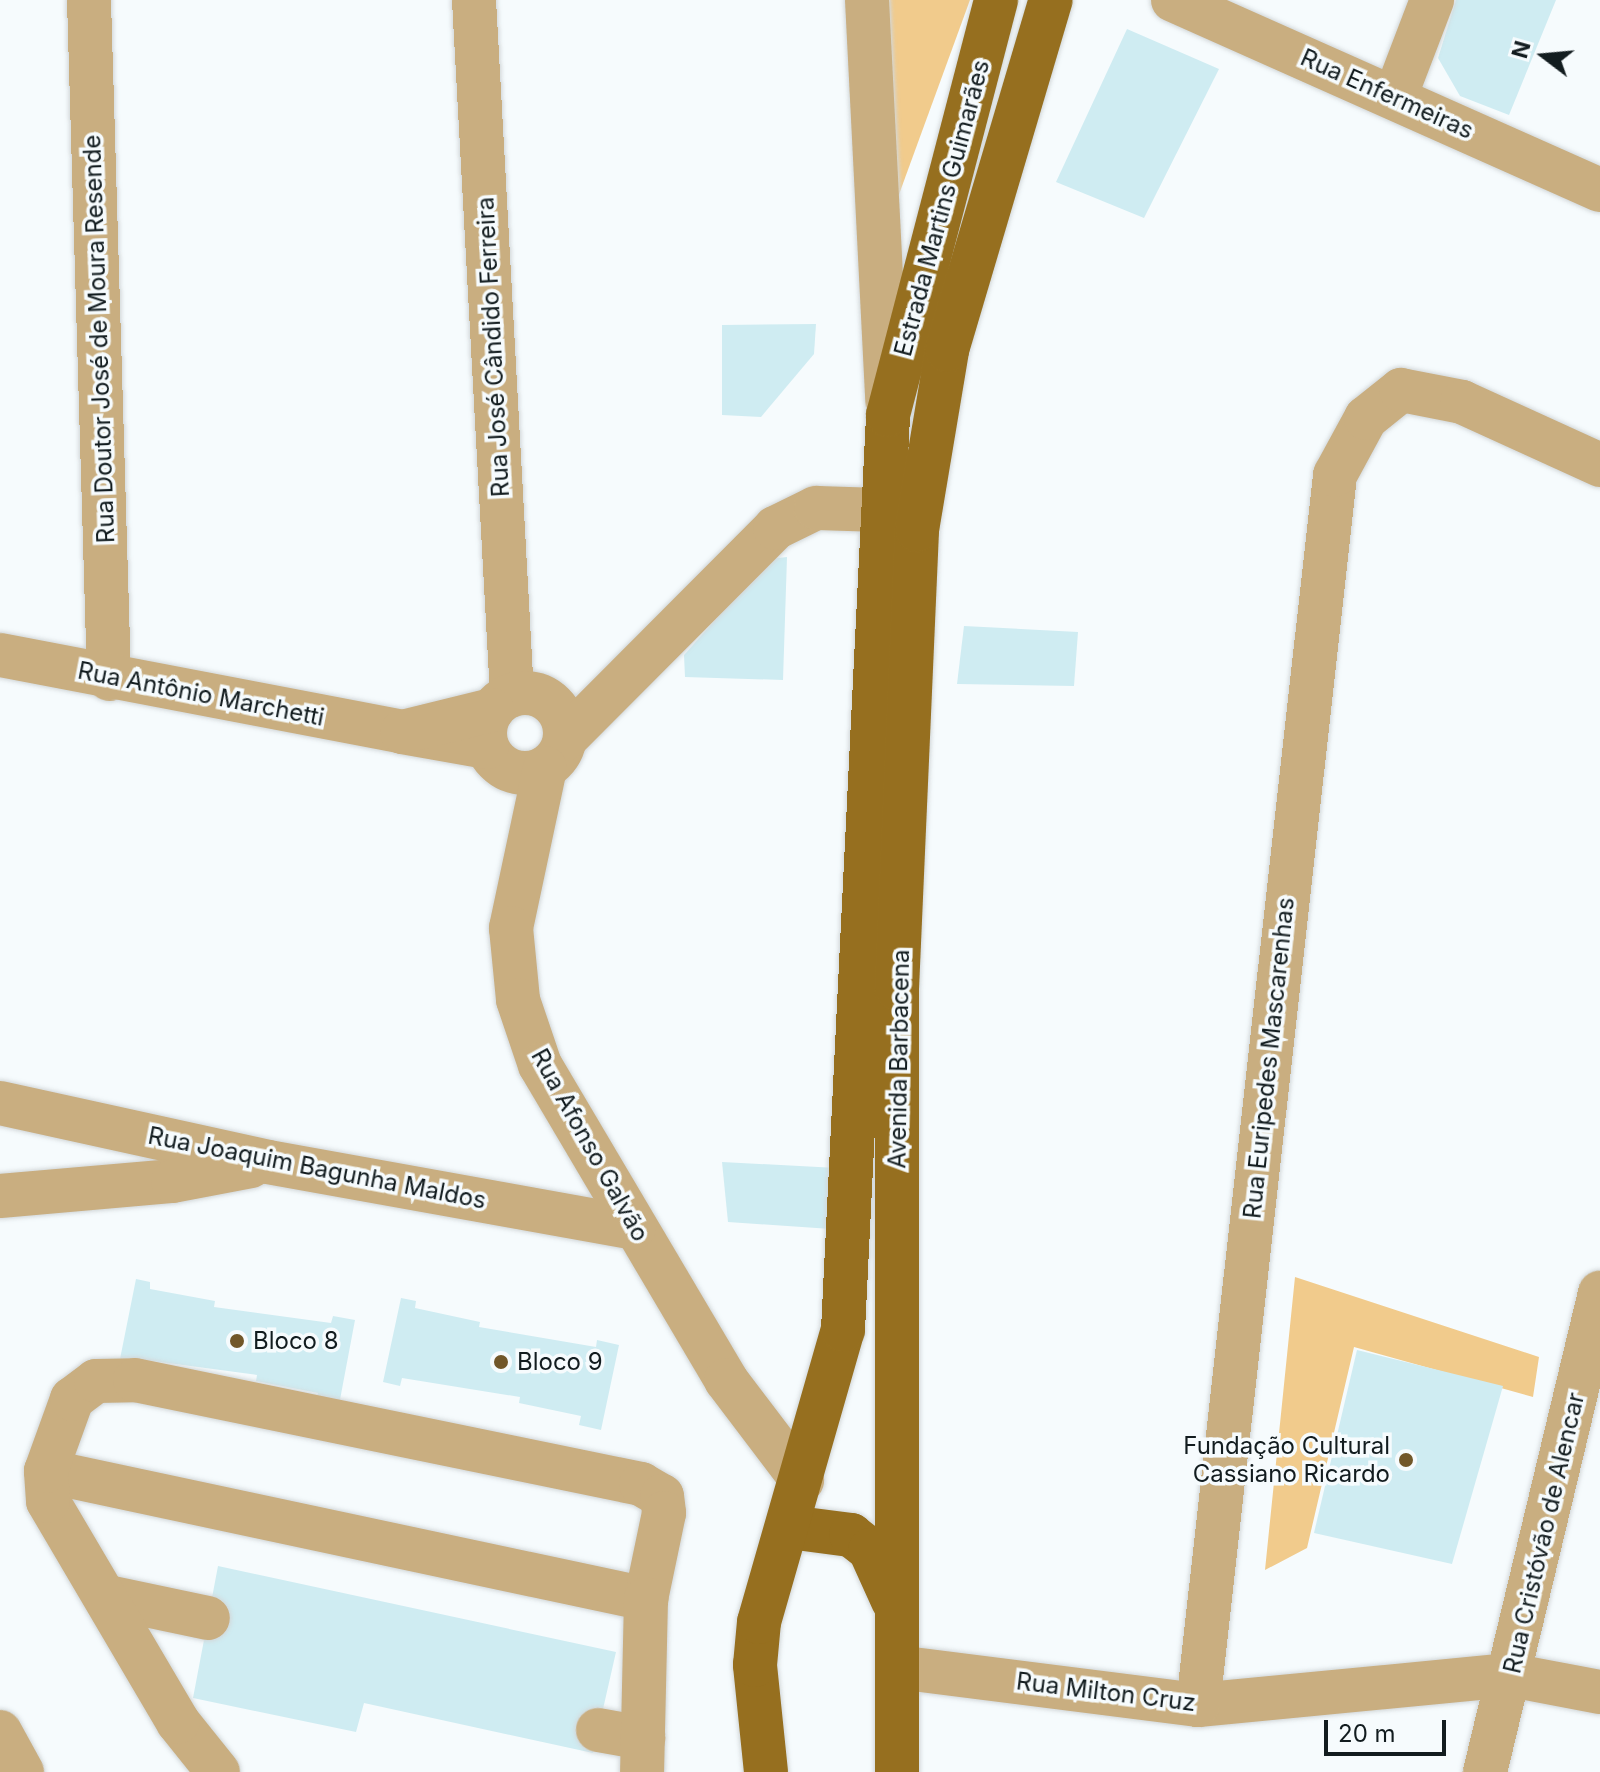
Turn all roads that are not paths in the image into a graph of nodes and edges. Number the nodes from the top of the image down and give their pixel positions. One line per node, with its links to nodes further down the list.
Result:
1 (89, 0): 15 (street, Rua Doutor José de Moura Resende)
2 (474, 0): 16 (street, Rua José Cândido Ferreira)
3 (867, 0): 11 (street)
4 (996, 0): 11 (main road, Estrada Martins Guimarães)
5 (1051, 0): 10 (main road, Estrada Martins Guimarães)
6 (1173, 0): 8 (street, Rua Enfermeiras)
7 (1432, 0): 8 (street)
8 (1395, 97): 9 (street, Rua Enfermeiras)
9 (1600, 190)
10 (947, 350): 29 (main road, Avenida Barbacena)
11 (888, 415): 13 (main road, Avenida Barbacena)
12 (1600, 465): 34 (street, Rua Euripedes Mascarenhas)
13 (881, 510): 17 (street); 24 (main road, Avenida Barbacena)
14 (0, 655): 15 (street, Rua Antônio Marchetti)
15 (109, 679): 16 (street, Rua Antônio Marchetti)
16 (497, 717): 17 (street); 17 (street)
17 (555, 754): 21 (street, Rua Afonso Galvão)
18 (0, 1103): 19 (street, Rua Joaquim Bagunha Maldos)
19 (268, 1162): 20 (street); 21 (street, Rua Joaquim Bagunha Maldos)
20 (0, 1196)
21 (634, 1228): 24 (street, Rua Afonso Galvão)
22 (1600, 1293): 32 (street, Rua Cristóvão de Alencar)
23 (46, 1471): 27 (street); 28 (street); 28 (street)
24 (802, 1480): 25 (main road, Avenida Barbacena); 26 (main road)
25 (789, 1527): 26 (main road); 41 (main road, Avenida Barbacena)
26 (851, 1535): 29 (main road)
27 (108, 1597): 30 (street); 40 (street)
28 (646, 1599): 37 (street)
29 (897, 1615): 31 (main road, Avenida Barbacena)
30 (208, 1618)
31 (897, 1667): 34 (street, Rua Milton Cruz); 38 (main road, Avenida Barbacena)
32 (1510, 1675): 33 (street, Rua Milton Cruz); 34 (street, Rua Milton Cruz); 42 (street, Rua Cristóvão de Alencar)
33 (1600, 1692)
34 (1198, 1705)
35 (598, 1730): 37 (street)
36 (0, 1732): 39 (street)
37 (642, 1755)
38 (890, 1763)
39 (22, 1772)
40 (218, 1772)
41 (766, 1772)
42 (1485, 1772)

